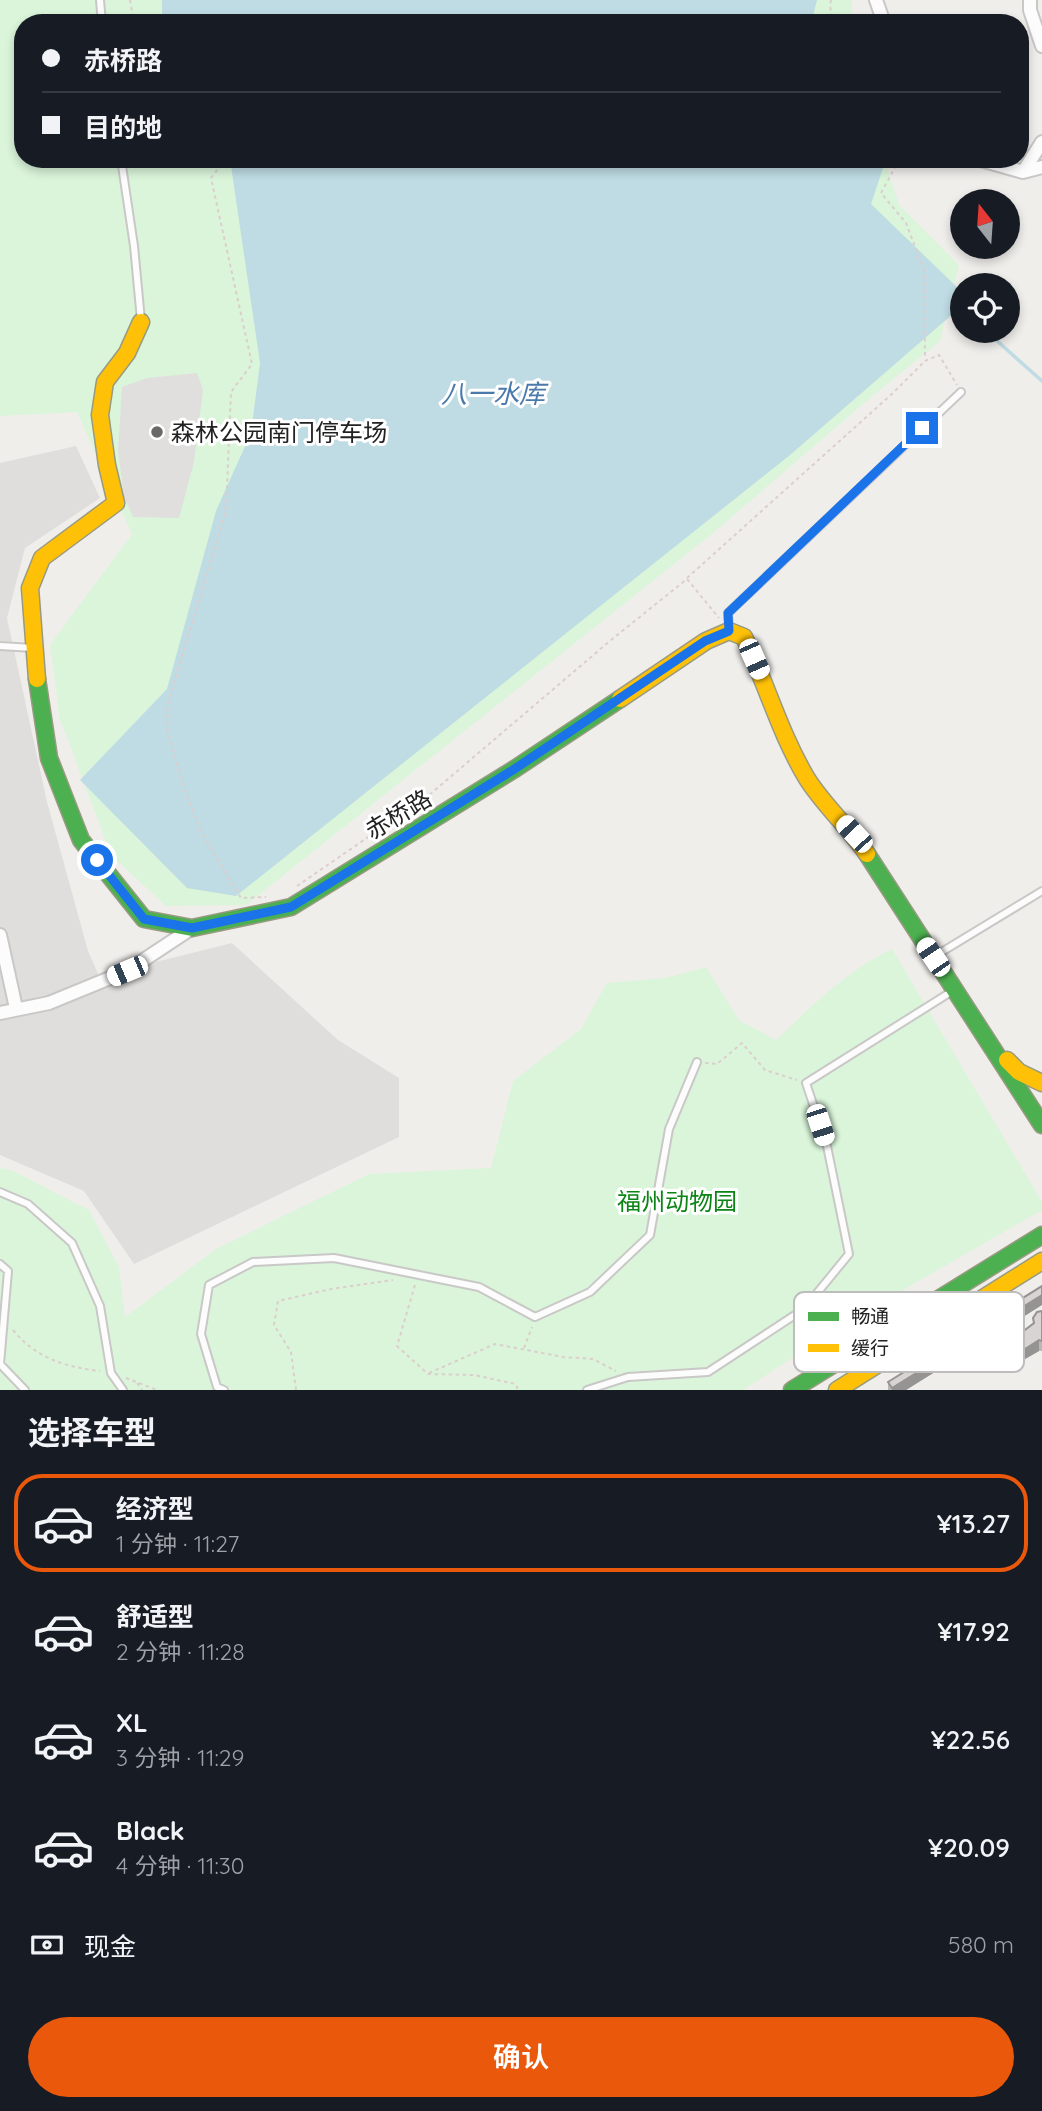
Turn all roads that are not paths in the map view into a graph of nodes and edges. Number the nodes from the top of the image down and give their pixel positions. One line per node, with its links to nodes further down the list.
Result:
1 (1030, 0): 2 (street)
2 (1042, 46)
3 (1042, 142): 4 (street)
4 (1029, 163)
5 (1042, 167): 9 (street)
6 (122, 168): 10 (lane)
7 (1009, 168): 9 (street)
8 (1026, 168): 9 (street)
9 (1023, 172)
10 (141, 322): 14 (main road, 赤桥路)
11 (961, 391): 12 (lane)
12 (729, 631): 16 (main road, 赤桥路); 18 (main road)
13 (0, 646): 14 (lane)
14 (34, 648): 16 (main road, 赤桥路)
15 (1042, 891): 18 (lane)
16 (192, 928): 20 (street)
17 (0, 934): 20 (street)
18 (933, 957): 19 (main road)
19 (955, 989): 22 (main road); 30 (lane)
20 (16, 1008): 21 (street)
21 (0, 1013)
22 (990, 1043): 24 (main road); 25 (main road)
23 (697, 1062): 38 (lane)
24 (1042, 1083)
25 (1042, 1125)
26 (0, 1192): 37 (lane)
27 (1042, 1235): 31 (main road)
28 (1042, 1261): 32 (main road)
29 (0, 1264): 36 (lane)
30 (818, 1292)
31 (950, 1292)
32 (993, 1292)
33 (794, 1316): 39 (lane)
34 (821, 1372): 40 (main road)
35 (866, 1372): 41 (main road)
36 (25, 1390)
37 (123, 1390)
38 (224, 1390)
39 (587, 1390)
40 (792, 1390)
41 (837, 1390)

